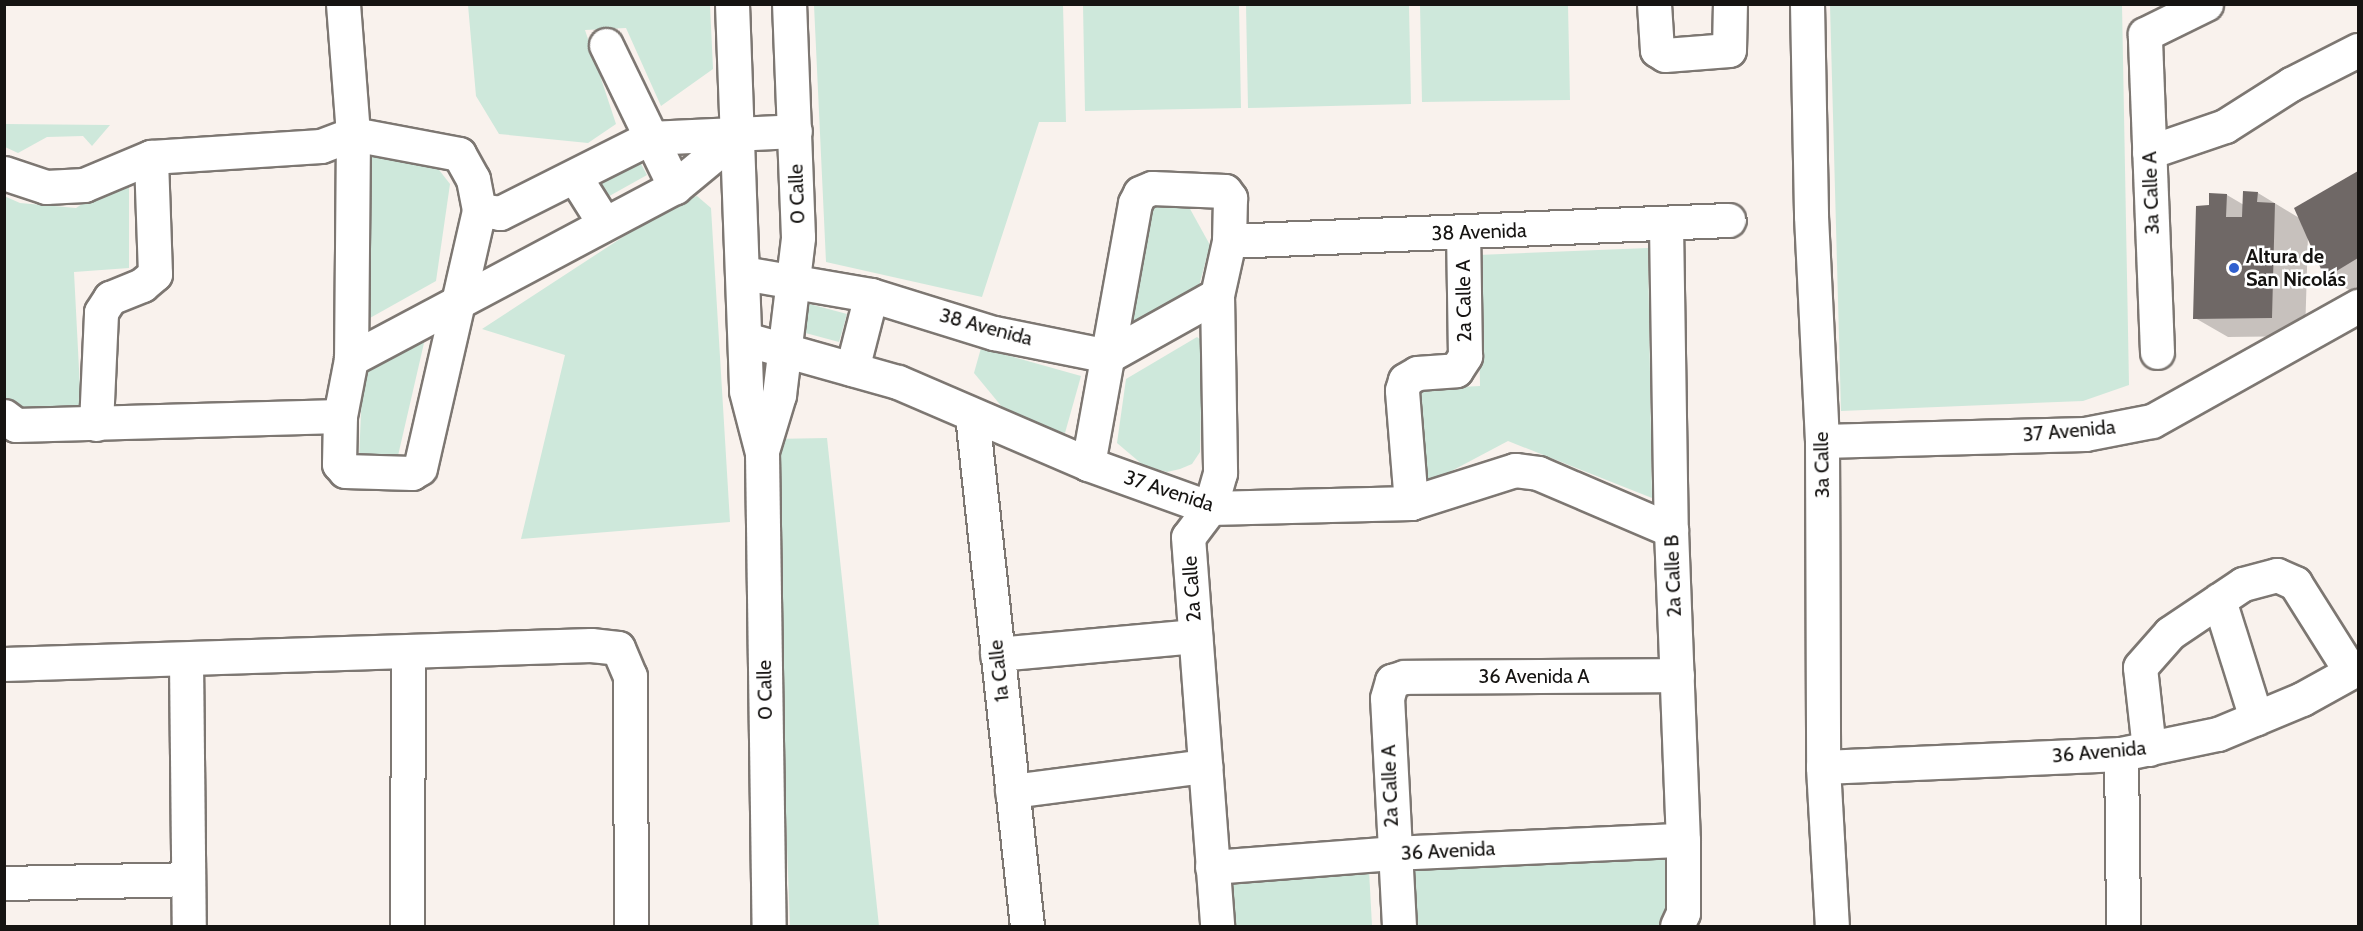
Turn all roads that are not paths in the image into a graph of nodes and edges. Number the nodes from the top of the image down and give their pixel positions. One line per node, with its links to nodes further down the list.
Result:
1 (343, 4): 11 (street)
2 (732, 4): 12 (street, 0 Calle)
3 (789, 4): 10 (street, 0 Calle)
4 (1654, 4): 5 (street)
5 (1730, 4)
6 (1807, 4): 41 (street, 3a Calle)
7 (2206, 4): 14 (street, 3a Calle A)
8 (606, 45): 13 (street)
9 (2358, 50): 14 (street)
10 (795, 131): 12 (street); 26 (street, 0 Calle)
11 (353, 134): 15 (street); 19 (street); 35 (street)
12 (739, 134): 13 (street); 18 (street); 25 (street, 0 Calle)
13 (649, 138): 17 (street); 18 (street)
14 (2149, 152): 33 (street, 3a Calle A)
15 (151, 157): 16 (street); 40 (street)
16 (4, 173)
17 (575, 177): 19 (street); 21 (street)
18 (675, 187): 21 (street)
19 (479, 210): 30 (street)
20 (1729, 220): 22 (street, 38 Avenida)
21 (604, 224): 30 (street)
22 (1666, 225): 23 (street, 38 Avenida); 46 (street, 2a Calle B)
23 (1464, 232): 24 (street, 38 Avenida); 44 (street, 2a Calle A)
24 (1229, 241): 28 (street, 2a Calle); 34 (street, 2a Calle)
25 (743, 273): 26 (street, 38 Avenida); 31 (street, 0 Calle)
26 (794, 280): 27 (street, 38 Avenida); 32 (street, 0 Calle)
27 (871, 295): 34 (street, 38 Avenida); 36 (street)
28 (1217, 295): 34 (street); 45 (street, 2a Calle)
29 (2358, 306): 41 (street, 37 Avenida)
30 (454, 307): 35 (street); 39 (street)
31 (745, 339): 32 (street, 37 Avenida); 42 (street, 0 Calle)
32 (784, 350): 36 (street, 37 Avenida); 42 (street, 0 Calle)
33 (2157, 352)
34 (1108, 356): 43 (street)
35 (351, 359): 39 (street)
36 (852, 369): 37 (street, 37 Avenida)
37 (972, 415): 43 (street, 37 Avenida); 50 (street, 1a Calle)
38 (4, 416): 40 (street)
39 (340, 416): 40 (street)
40 (96, 424)
41 (1822, 441): 59 (street, 3a Calle)
42 (762, 453): 70 (street, 0 Calle)
43 (1088, 464): 45 (street, 37 Avenida)
44 (1411, 503): 45 (street, 37 Avenida); 46 (street, 37 Avenida)
45 (1210, 508): 48 (street, 2a Calle)
46 (1671, 530): 54 (street, 2a Calle B)
47 (2219, 600): 53 (street); 56 (street); 57 (street)
48 (1195, 636): 50 (street); 58 (street, 2a Calle)
49 (408, 654): 51 (street); 68 (street); 69 (street)
50 (997, 654): 60 (street, 1a Calle)
51 (186, 661): 52 (street); 64 (street)
52 (4, 664)
53 (2355, 670): 56 (street, 36 Avenida)
54 (1677, 675): 55 (street, 36 Avenida A); 61 (street, 2a Calle B)
55 (1392, 681): 62 (street, 2a Calle A)
56 (2256, 718): 57 (street, 36 Avenida)
57 (2135, 751): 59 (street, 36 Avenida); 75 (street)
58 (1205, 766): 60 (street); 63 (street, 2a Calle)
59 (1823, 767): 74 (street, 3a Calle)
60 (1011, 791): 71 (street, 1a Calle)
61 (1683, 840): 62 (street, 36 Avenida); 66 (street, 2a Calle B)
62 (1392, 853): 63 (street, 36 Avenida); 73 (street, 2a Calle A)
63 (1212, 867): 72 (street, 2a Calle)
64 (188, 879): 65 (street); 67 (street)
65 (4, 883)
66 (1677, 926)
67 (189, 927)
68 (406, 927)
69 (632, 927)
70 (769, 927)
71 (1027, 927)
72 (1217, 927)
73 (1399, 927)
74 (1832, 927)
75 (2123, 927)

